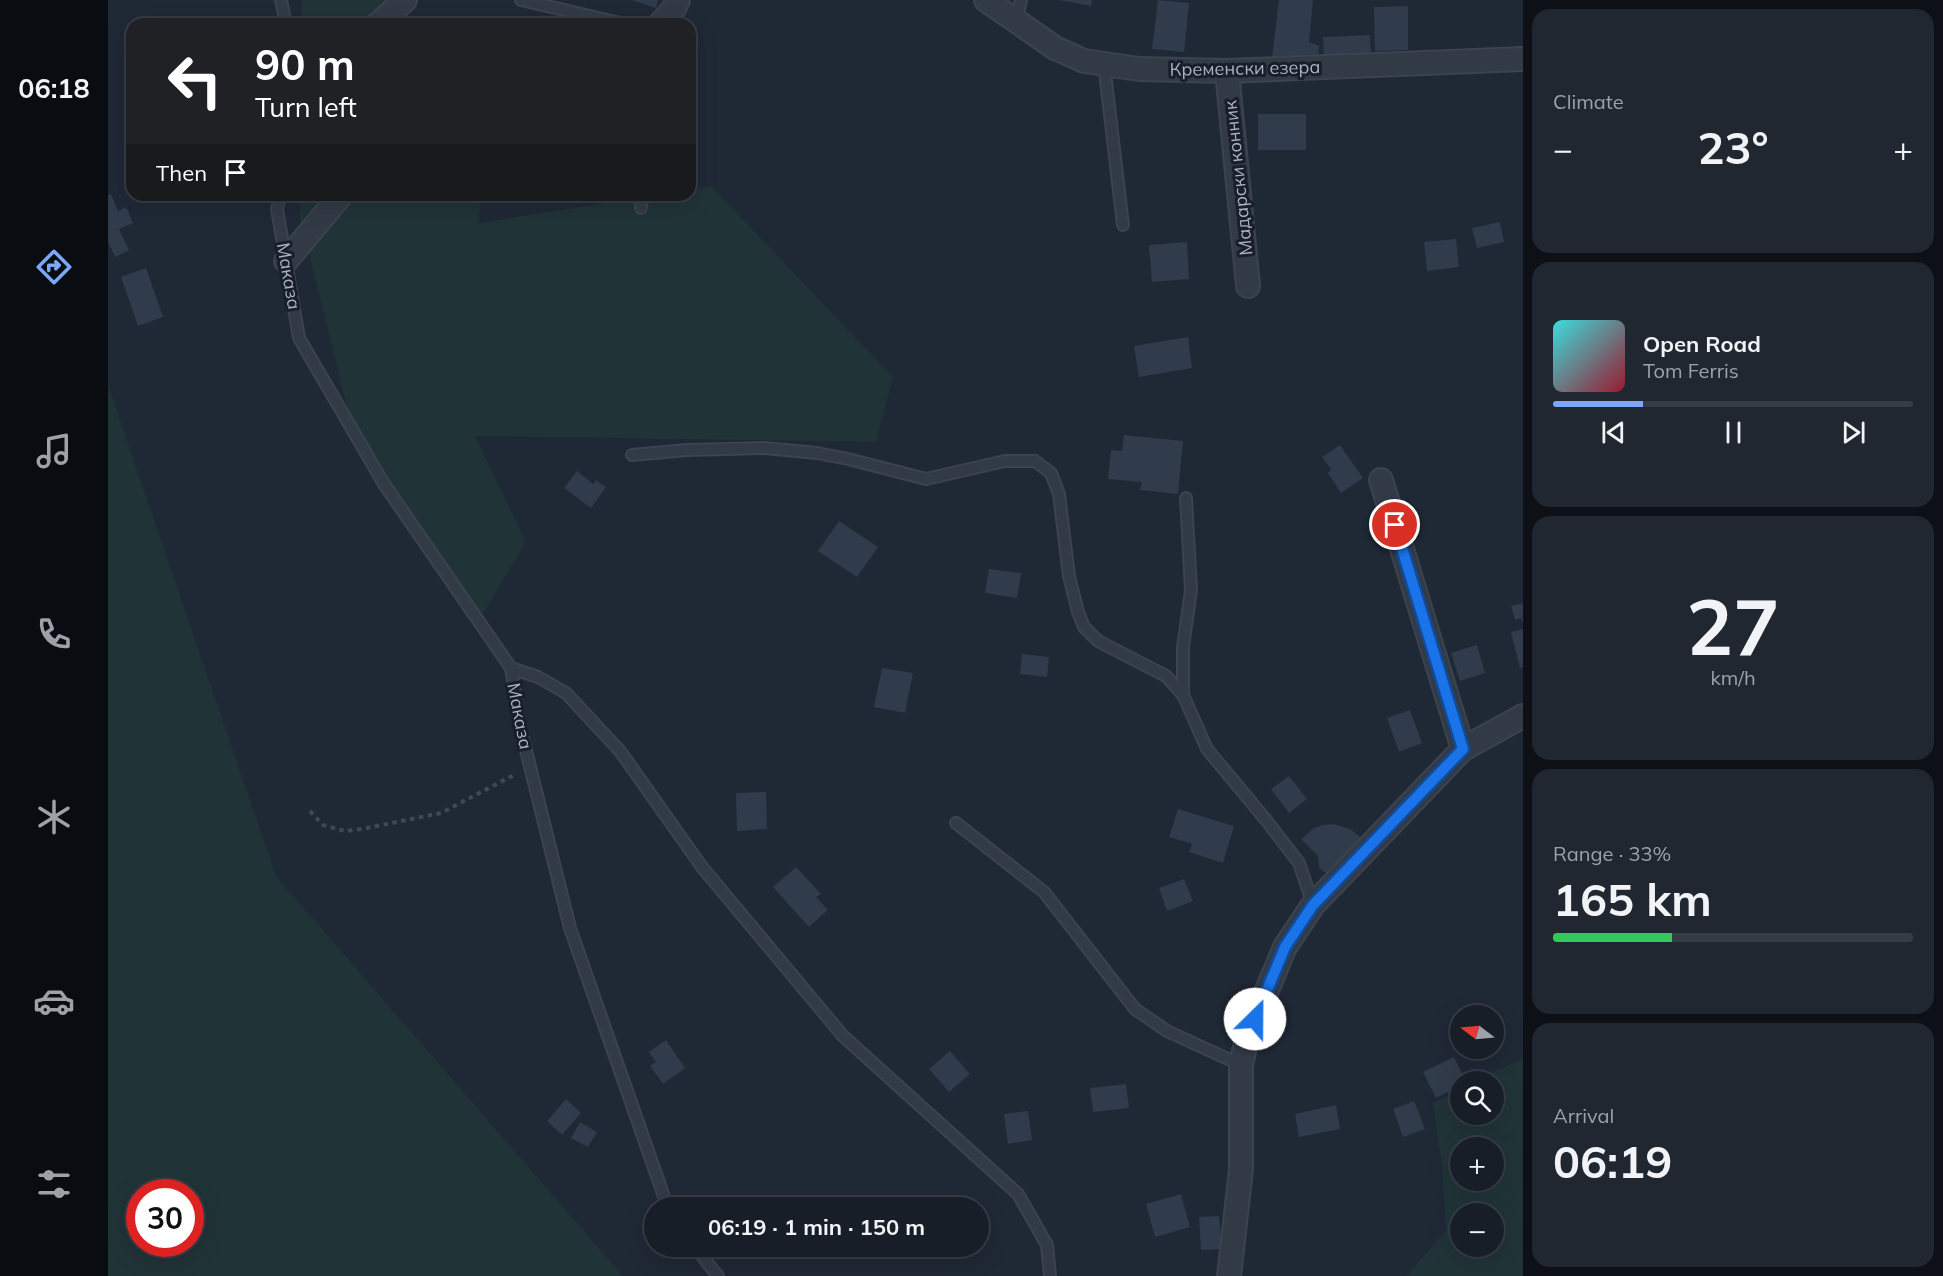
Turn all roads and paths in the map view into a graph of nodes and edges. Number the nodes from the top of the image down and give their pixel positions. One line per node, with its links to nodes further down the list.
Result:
1 (281, 0): 7 (lane)
2 (405, 0): 8 (street)
3 (521, 0): 9 (lane)
4 (678, 0): 10 (street)
5 (986, 0): 6 (street, Кременски езера)
6 (1019, 10): 12 (street, Кременски езера)
7 (284, 18)
8 (385, 18)
9 (598, 18)
10 (665, 18)
11 (1523, 59): 13 (street, Кременски езера)
12 (1104, 64): 13 (street, Кременски езера); 18 (lane)
13 (1227, 70): 20 (street, Мадарски конник)
14 (279, 201): 19 (lane, Маказа)
15 (336, 201): 19 (street)
16 (642, 201): 17 (lane)
17 (641, 208)
18 (1123, 225)
19 (286, 261): 24 (lane, Маказа)
20 (1248, 286)
21 (632, 455): 25 (lane)
22 (1382, 480): 27 (street)
23 (1186, 498): 25 (lane)
24 (511, 668): 28 (lane, Маказа); 36 (lane)
25 (1183, 695): 31 (lane)
26 (1523, 716): 27 (street)
27 (1463, 749): 31 (street)
28 (531, 767): 29 (path); 33 (lane, Маказа)
29 (310, 811)
30 (956, 823): 32 (lane)
31 (1313, 905): 32 (street)
32 (1241, 1065): 37 (street)
33 (664, 1197)
34 (703, 1257): 35 (lane)
35 (718, 1276)
36 (1050, 1276)
37 (1229, 1276)

